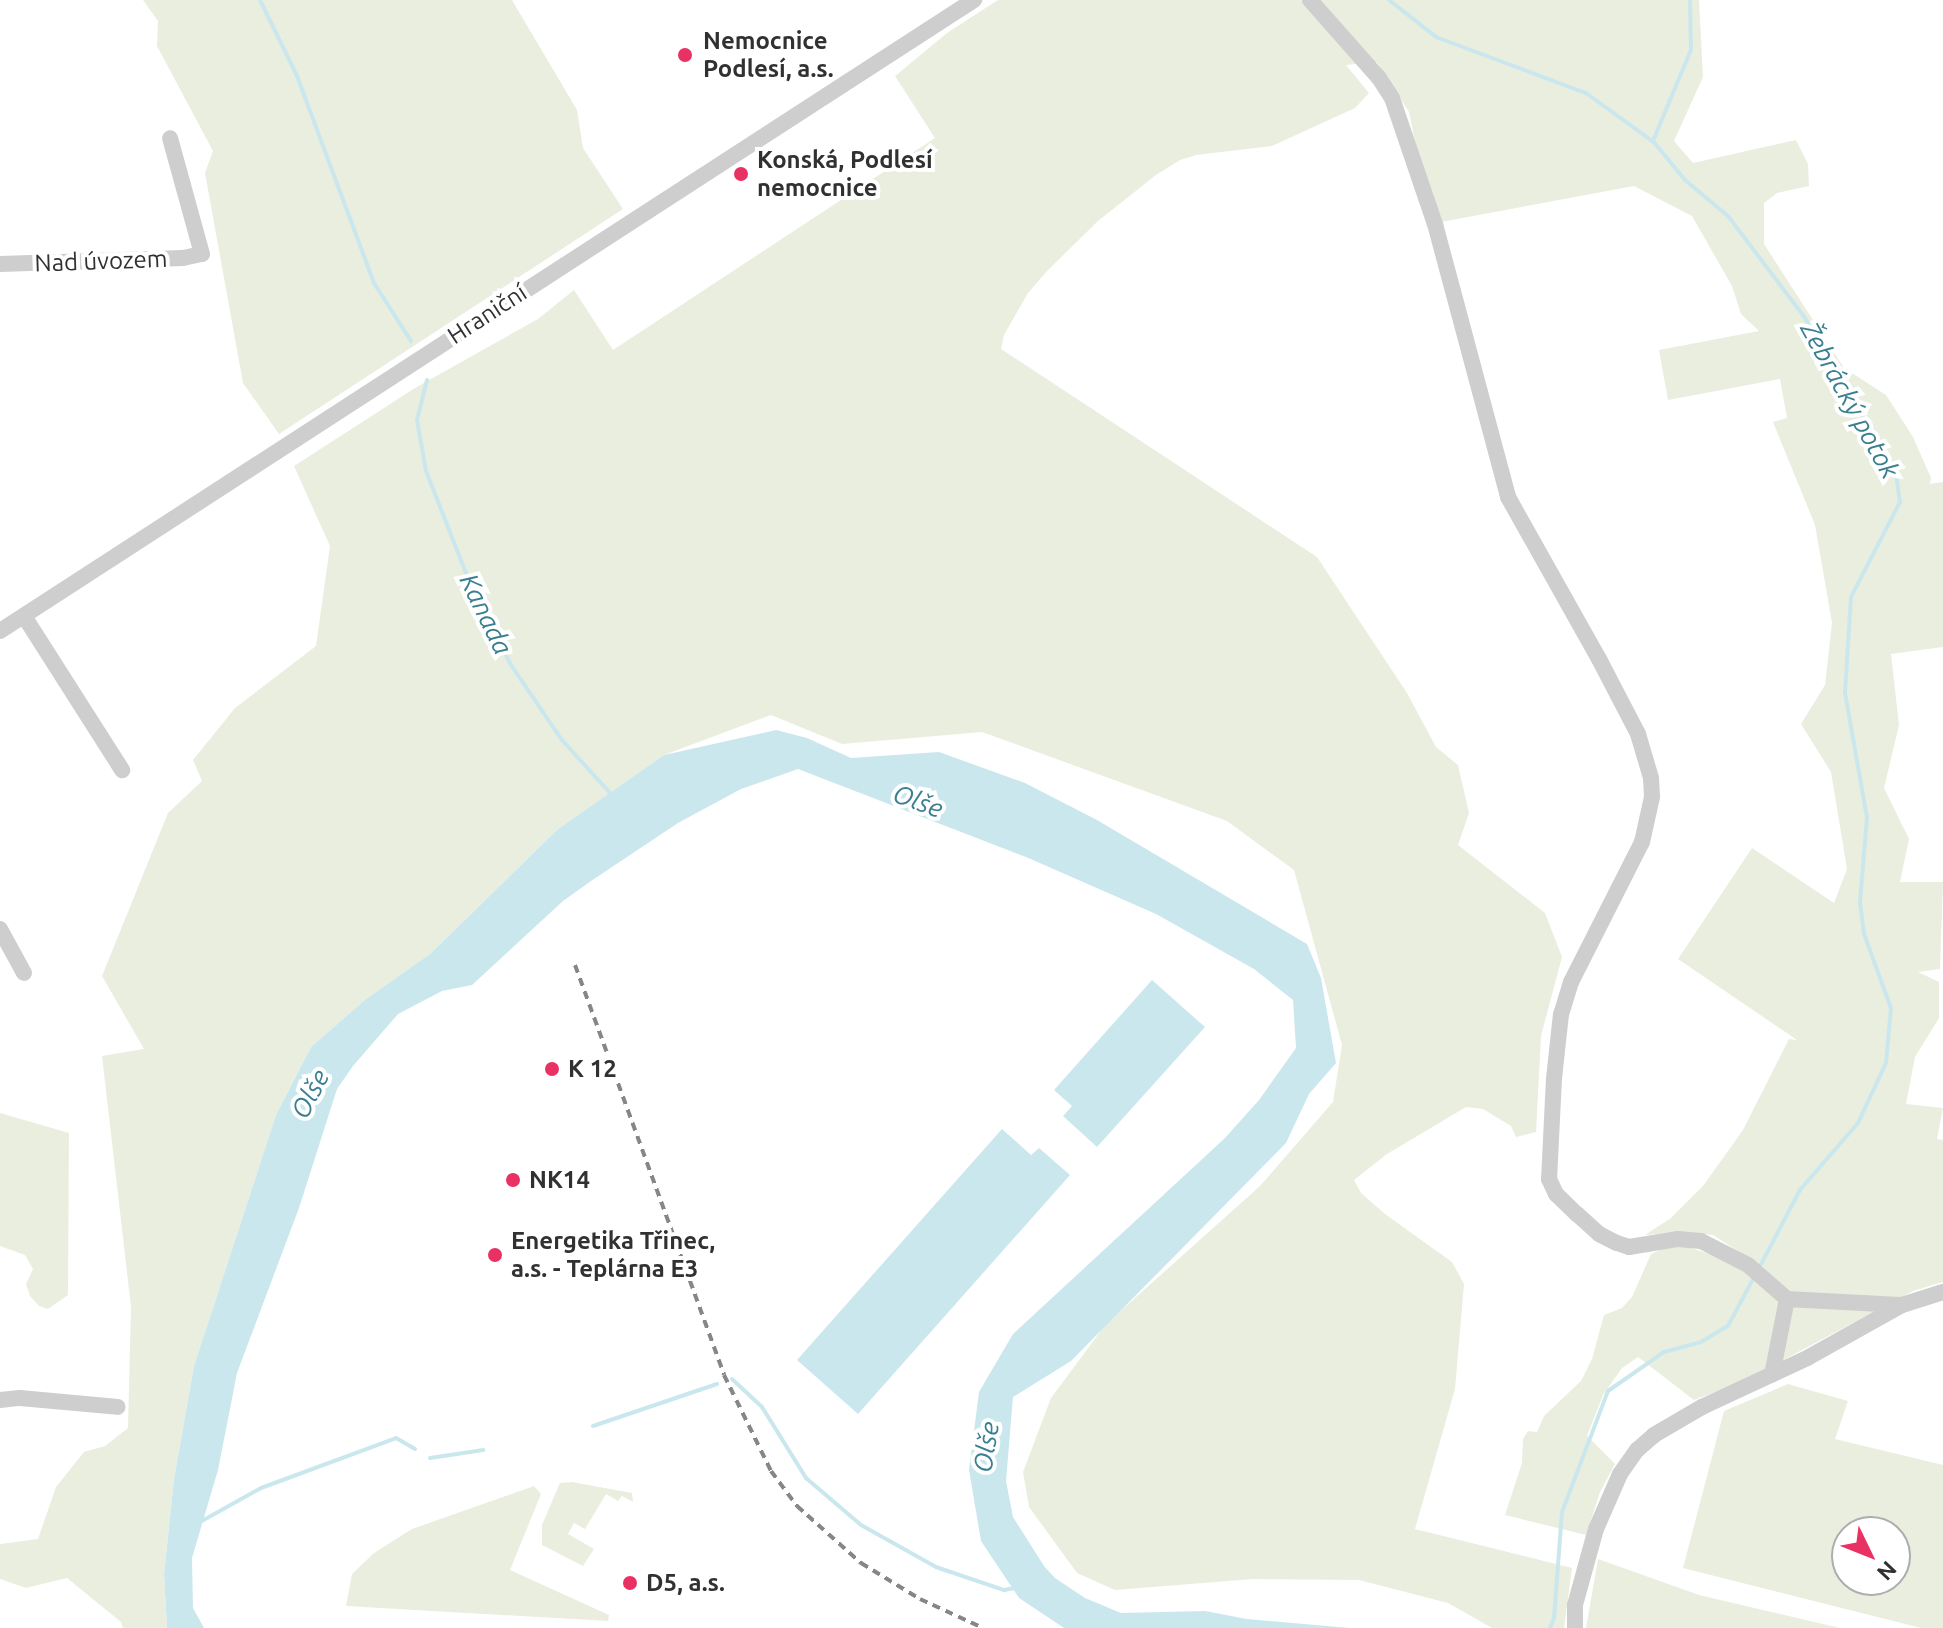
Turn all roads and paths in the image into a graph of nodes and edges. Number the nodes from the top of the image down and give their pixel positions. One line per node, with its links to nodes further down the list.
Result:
1 (974, 0): 5 (street, Hraniční)
2 (1310, 0): 11 (street)
3 (170, 138): 4 (street, Nad úvozem)
4 (0, 264)
5 (24, 616): 6 (street, Hraniční); 7 (street)
6 (0, 631)
7 (122, 770)
8 (0, 929): 9 (street)
9 (24, 973)
10 (1943, 1292): 12 (street)
11 (1787, 1299): 12 (street); 13 (street)
12 (1902, 1305): 13 (street)
13 (1772, 1375): 16 (street)
14 (0, 1400): 15 (street)
15 (118, 1407)
16 (1575, 1628)

